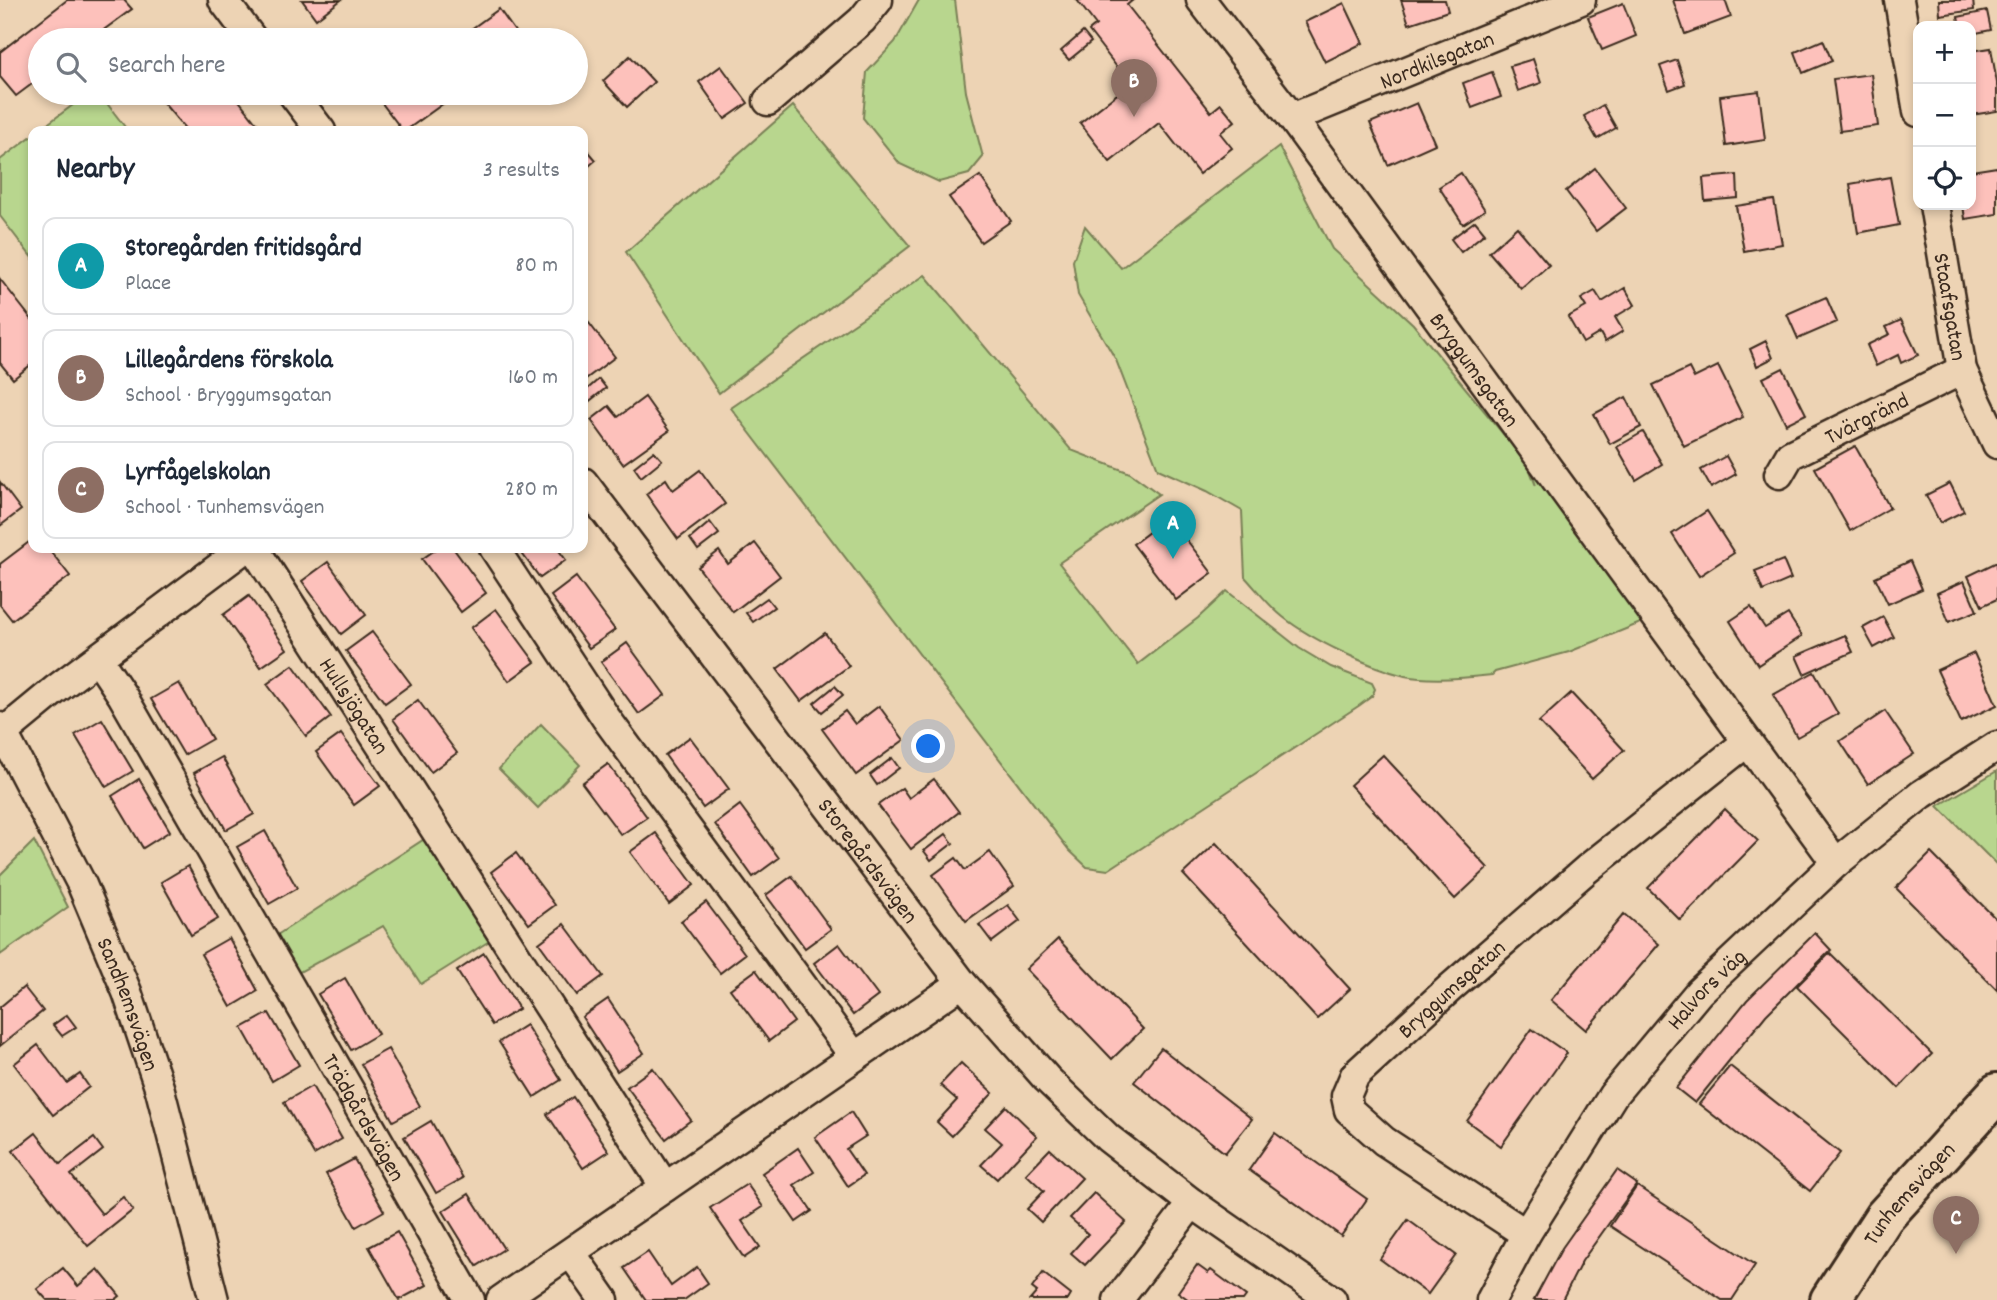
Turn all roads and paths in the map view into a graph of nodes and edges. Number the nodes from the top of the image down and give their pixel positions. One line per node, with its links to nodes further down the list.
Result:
1 (223, 0): 6 (street)
2 (878, 0): 8 (street)
3 (1201, 0): 10 (street, Bryggumsgatan)
4 (1581, 0): 10 (street, Nordkilsgatan)
5 (1899, 0): 7 (street)
6 (244, 28)
7 (1913, 84)
8 (768, 101)
9 (301, 105): 11 (street)
10 (1292, 118): 22 (street, Bryggumsgatan)
11 (317, 126)
12 (1935, 210): 13 (street, Staafsgatan)
13 (1962, 370): 14 (street, Staafsgatan); 15 (street, Tvärgränd)
14 (1997, 444)
15 (1779, 474)
16 (588, 489): 25 (street, Storegårdsvägen)
17 (238, 553): 20 (street)
18 (257, 553): 28 (street, Hullsjögatan)
19 (497, 553): 26 (street)
20 (98, 659): 21 (street); 33 (street, Trädgårdsvägen)
21 (2, 730): 32 (street, Sandhemsvägen)
22 (1747, 742): 24 (street, Bryggumsgatan); 30 (street, Bryggumsgatan)
23 (1997, 746): 24 (street, Halvors väg)
24 (1836, 863): 30 (street, Halvors väg)
25 (962, 983): 26 (street); 29 (street, Storegårdsvägen)
26 (854, 1056): 28 (street)
27 (1997, 1093): 39 (street, Tunhemsvägen)
28 (665, 1187): 31 (street)
29 (1192, 1203): 36 (street); 37 (street, Storegårdsvägen)
30 (1526, 1234): 38 (street, Halvors väg)
31 (571, 1253): 34 (street); 35 (street)
32 (214, 1300)
33 (470, 1300)
34 (501, 1300)
35 (604, 1300)
36 (1118, 1300)
37 (1332, 1300)
38 (1491, 1300)
39 (1830, 1300)

